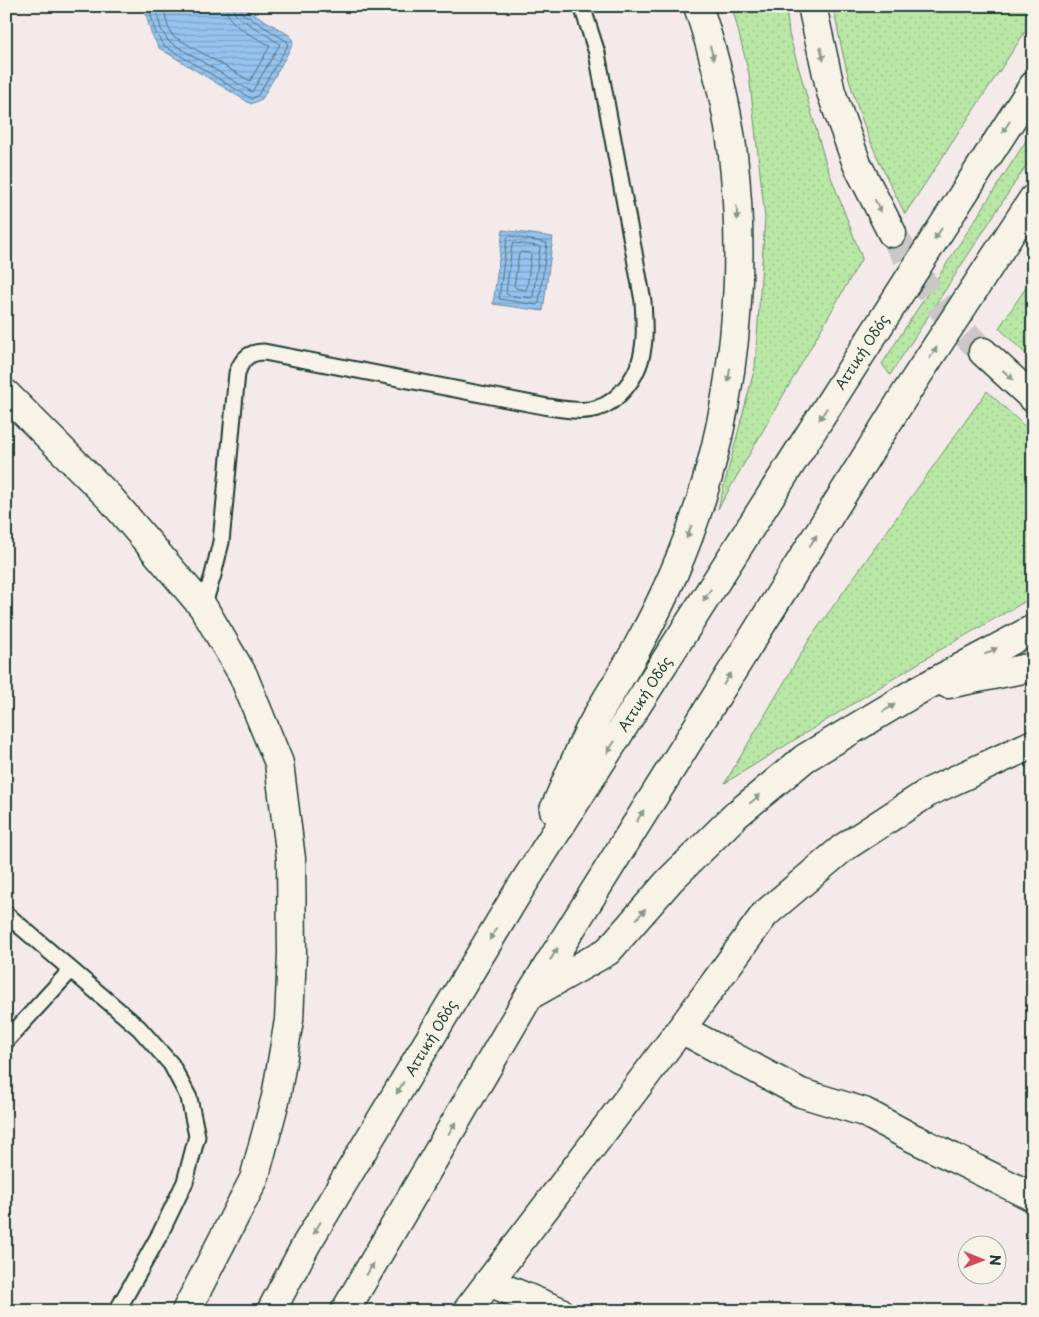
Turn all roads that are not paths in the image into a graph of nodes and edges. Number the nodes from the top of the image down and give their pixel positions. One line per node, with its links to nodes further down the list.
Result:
1 (582, 6): 10 (lane)
2 (698, 6): 15 (main road, one-way to 15)
3 (812, 6): 6 (main road, one-way to 6)
4 (1033, 86): 15 (main road, Αττική Οδός, one-way to 15, bridge)
5 (1033, 199): 18 (main road, one-way to 5, bridge)
6 (892, 233)
7 (982, 352): 9 (main road, one-way to 9)
8 (6, 394): 10 (main road)
9 (1033, 398)
10 (203, 607): 24 (main road)
11 (1033, 629): 13 (main road, one-way to 11)
12 (1033, 666): 13 (main road)
13 (917, 691): 18 (main road, one-way to 13)
14 (1033, 744): 19 (main road)
15 (518, 892): 25 (main road, Αττική Οδός, one-way to 25)
16 (6, 914): 17 (lane)
17 (71, 970): 20 (lane); 23 (lane)
18 (529, 996): 26 (main road, one-way to 18)
19 (680, 1029): 21 (main road); 22 (main road)
20 (6, 1041)
21 (1033, 1197)
22 (489, 1282): 27 (main road); 28 (main road)
23 (117, 1311)
24 (186, 1311)
25 (271, 1311)
26 (346, 1311)
27 (467, 1311)
28 (559, 1311)

